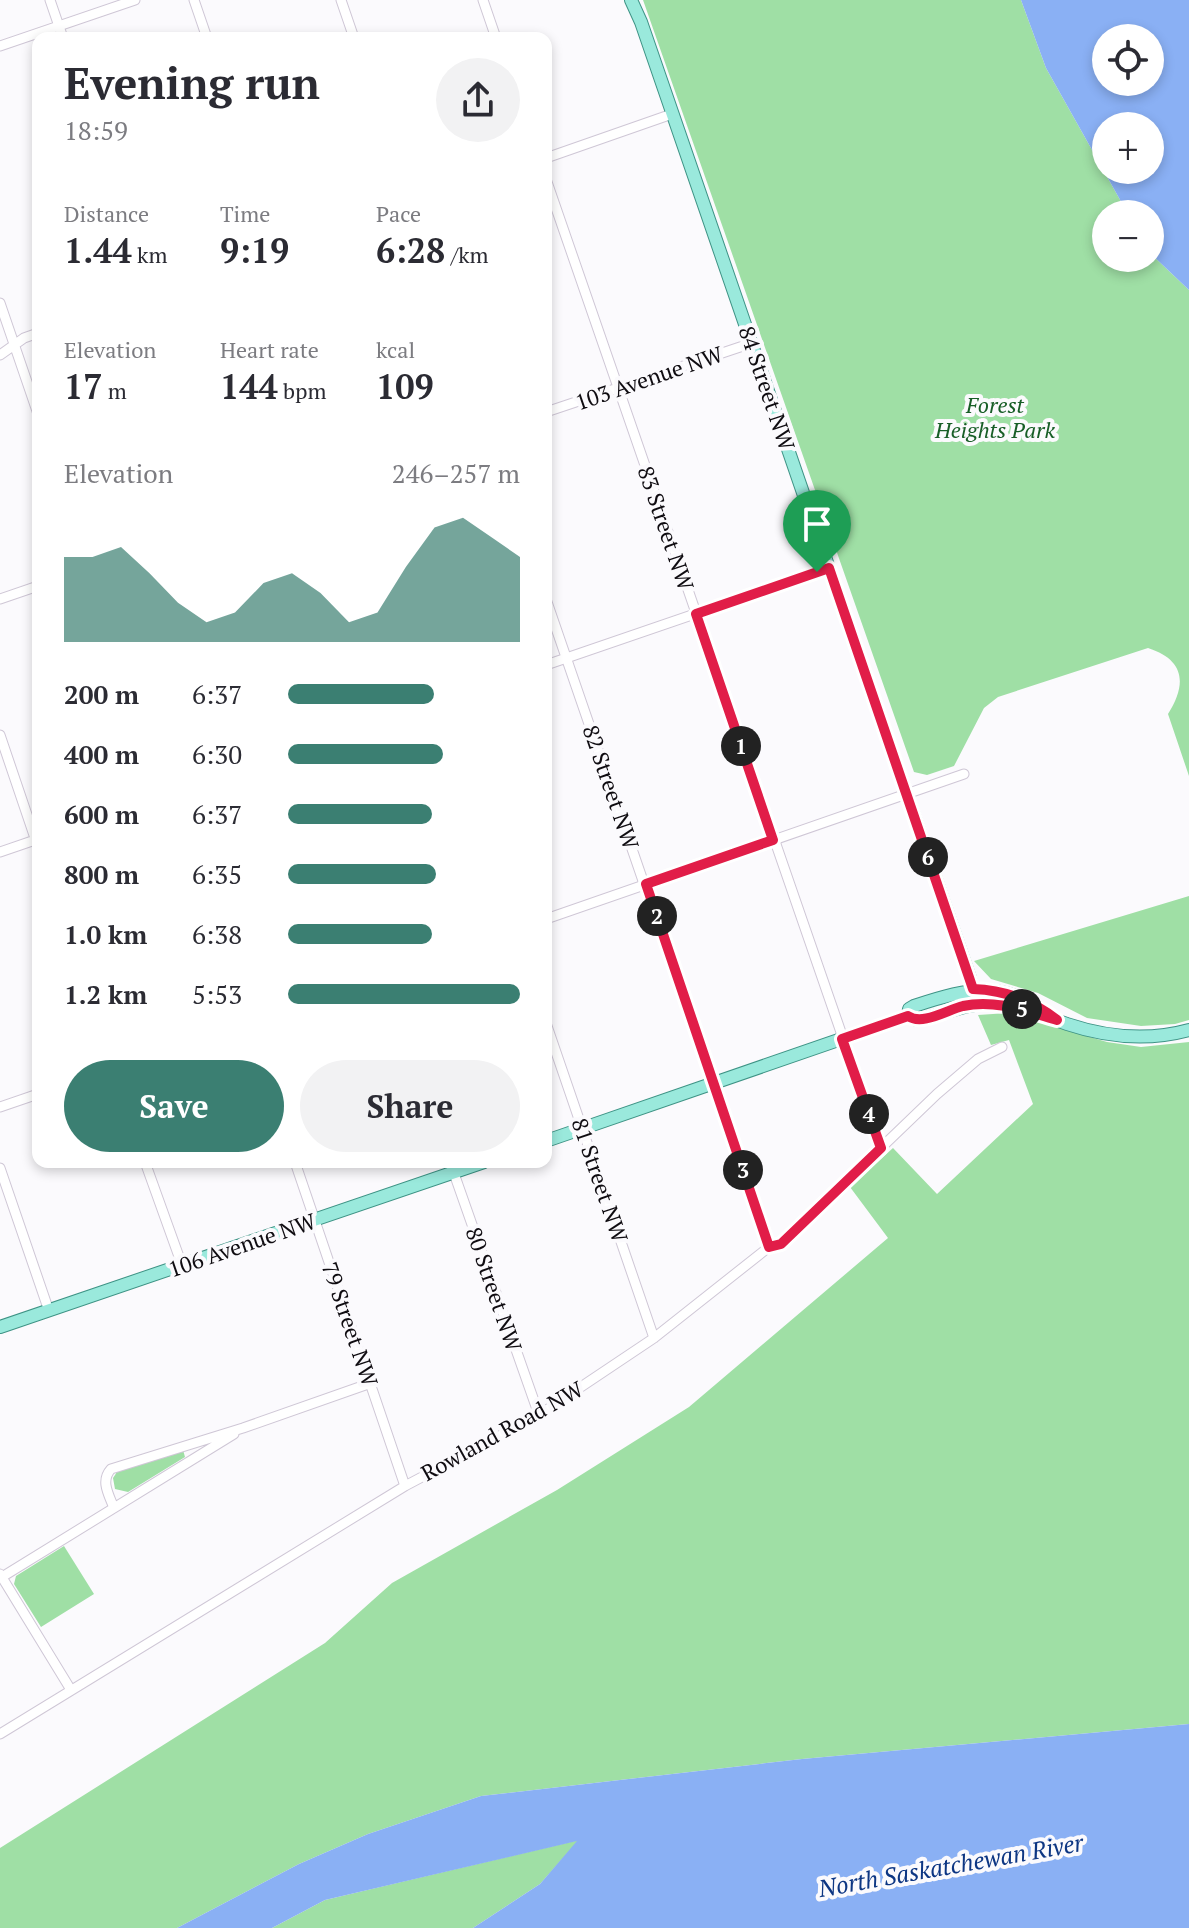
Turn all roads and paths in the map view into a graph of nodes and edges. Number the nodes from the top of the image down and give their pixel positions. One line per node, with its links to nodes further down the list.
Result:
1 (50, 0): 7 (street)
2 (135, 0): 7 (street)
3 (194, 0): 10 (street)
4 (341, 0): 11 (street)
5 (483, 0): 12 (street)
6 (631, 0): 15 (main road, 84 Street NW)
7 (59, 25): 8 (street); 9 (street)
8 (39, 32)
9 (61, 32)
10 (205, 32)
11 (352, 32)
12 (494, 32)
13 (32, 35): 14 (street)
14 (0, 46)
15 (672, 114): 16 (street); 20 (main road, 84 Street NW)
16 (552, 156)
17 (552, 196): 23 (street, 83 Street NW)
18 (0, 303): 21 (street)
19 (32, 336): 21 (street)
20 (752, 343): 23 (street, 103 Avenue NW); 26 (main road, 84 Street NW)
21 (14, 344): 22 (street); 24 (street)
22 (0, 355)
23 (618, 388): 25 (street, 103 Avenue NW); 29 (street, 83 Street NW)
24 (32, 396)
25 (552, 410)
26 (829, 568): 29 (street); 35 (main road, 84 Street NW)
27 (32, 588): 28 (street)
28 (0, 599)
29 (696, 614): 31 (street); 37 (street, 83 Street NW)
30 (552, 617): 31 (street, 82 Street NW)
31 (566, 658): 32 (street); 40 (street, 82 Street NW)
32 (552, 663)
33 (0, 735): 36 (street)
34 (964, 774): 35 (street)
35 (907, 793): 37 (street); 42 (main road, 84 Street NW)
36 (32, 828)
37 (773, 840): 40 (street); 47 (street, 83 Street NW)
38 (32, 843): 39 (street)
39 (0, 852)
40 (646, 884): 41 (street); 50 (street, 82 Street NW)
41 (552, 917)
42 (973, 989): 43 (main road, 84 Street NW); 44 (main road); 45 (main road)
43 (975, 1004): 44 (main road); 45 (main road)
44 (908, 1016): 47 (main road)
45 (1057, 1020): 46 (main road)
46 (1189, 1030)
47 (842, 1039): 50 (main road); 55 (street, 83 Street NW)
48 (552, 1040): 53 (street, 81 Street NW)
49 (1002, 1047): 55 (street, Rowland Road NW)
50 (713, 1083): 53 (main road); 62 (street, 82 Street NW)
51 (32, 1096): 52 (street)
52 (0, 1107)
53 (583, 1128): 54 (main road); 66 (street, 81 Street NW)
54 (552, 1139)
55 (881, 1148): 62 (street, Rowland Road NW)
56 (0, 1168): 64 (street)
57 (147, 1168): 63 (street)
58 (297, 1168): 61 (street, 79 Street NW)
59 (449, 1168): 61 (main road, 106 Avenue NW)
60 (452, 1168): 68 (street, 80 Street NW)
61 (315, 1220): 63 (main road, 106 Avenue NW); 67 (street, 79 Street NW)
62 (769, 1247): 66 (street, Rowland Road NW)
63 (182, 1265): 64 (main road, 106 Avenue NW)
64 (49, 1311): 65 (main road, 106 Avenue NW)
65 (0, 1327)
66 (654, 1338): 68 (street, Rowland Road NW)
67 (371, 1383): 69 (street); 70 (street, 79 Street NW)
68 (539, 1415): 70 (street, Rowland Road NW)
69 (243, 1428): 71 (street); 71 (street)
70 (405, 1486): 73 (street, Rowland Road NW)
71 (114, 1508): 72 (street)
72 (1, 1576): 73 (street)
73 (71, 1690): 74 (street, Rowland Road NW)
74 (0, 1734)

